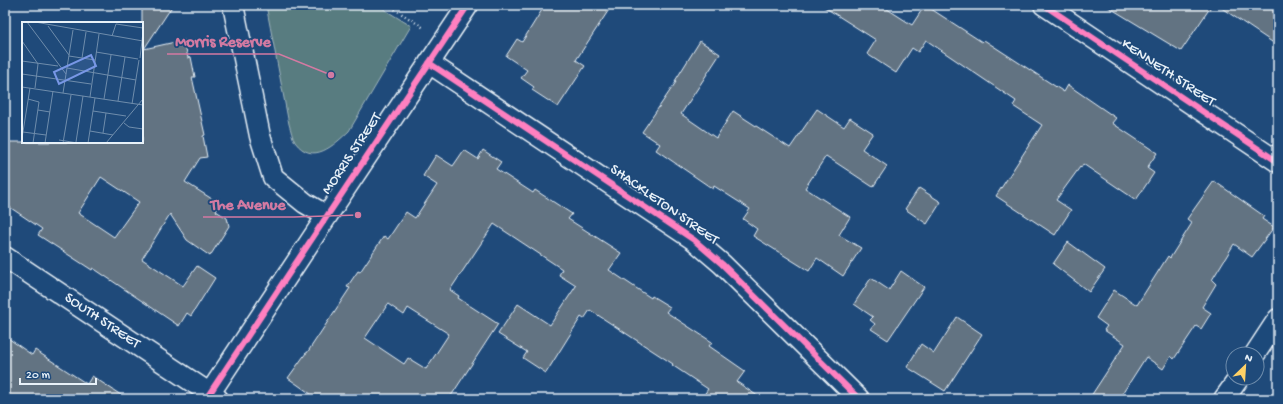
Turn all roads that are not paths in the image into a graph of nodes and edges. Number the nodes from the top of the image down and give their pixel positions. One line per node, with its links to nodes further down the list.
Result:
1 (233, 5): 6 (street)
2 (468, 5): 4 (street, MORRIS STREET)
3 (1044, 5): 5 (street, KENNETH STREET)
4 (429, 62): 6 (street, MORRIS STREET); 12 (street, SHACKLETON STREET)
5 (1278, 162)
6 (327, 216): 11 (street, MORRIS STREET)
7 (5, 257): 11 (street, SOUTH STREET)
8 (1278, 319): 9 (street)
9 (1260, 346)
10 (1233, 386): 13 (street)
11 (212, 397)
12 (859, 399)
13 (1224, 399)

